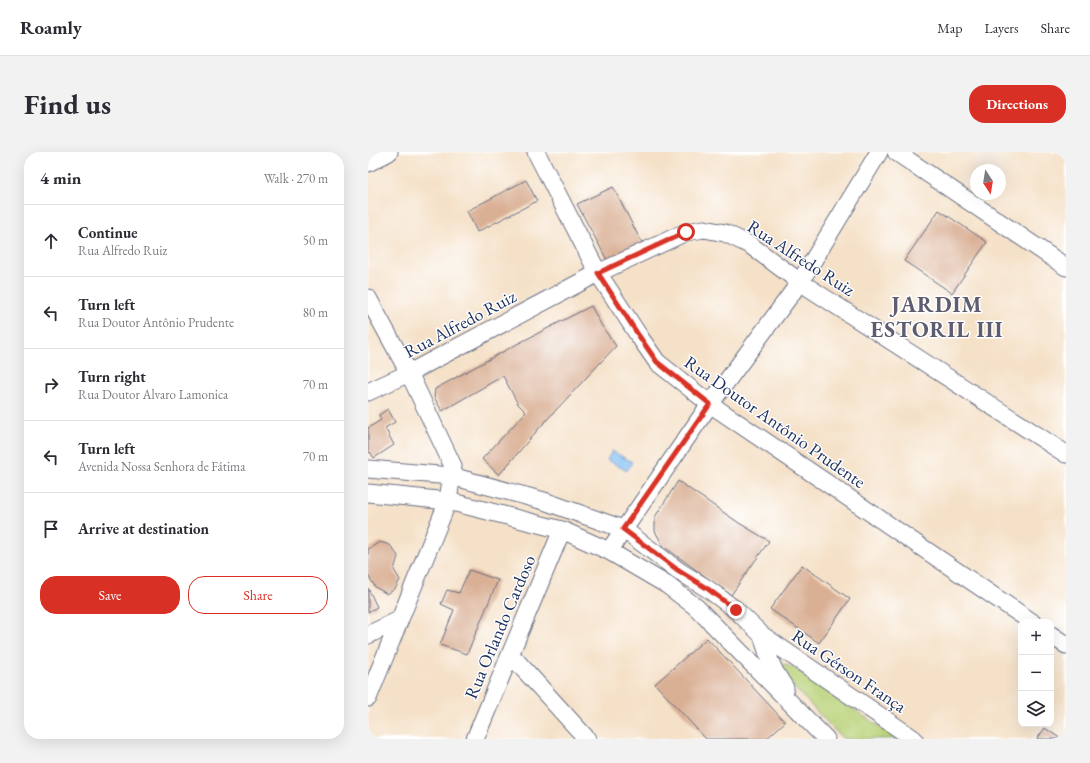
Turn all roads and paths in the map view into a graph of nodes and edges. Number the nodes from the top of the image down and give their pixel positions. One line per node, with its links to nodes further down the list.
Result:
1 (389, 152): 5 (street)
2 (536, 152): 7 (street, Rua Doutor Antônio Prudente)
3 (879, 152): 8 (street)
4 (896, 152): 6 (street)
5 (368, 163)
6 (1066, 266)
7 (598, 273): 8 (street, Rua Alfredo Ruiz); 10 (street, Rua Alfredo Ruiz); 12 (street, Rua Doutor Antônio Prudente)
8 (800, 282): 12 (street); 13 (street, Rua Alfredo Ruiz)
9 (368, 298): 10 (street)
10 (409, 373): 11 (street, Rua Alfredo Ruiz); 15 (street)
11 (368, 392)
12 (710, 404): 18 (street); 21 (street, Rua Doutor Antônio Prudente)
13 (1066, 454)
14 (368, 469): 15 (street, Rua Gérson França)
15 (451, 476): 17 (street); 18 (street, Rua Gérson França)
16 (368, 493): 17 (street)
17 (448, 500): 19 (street); 22 (street)
18 (623, 529): 20 (street); 25 (street, Rua Gérson França)
19 (562, 530): 20 (street); 27 (street, Rua Orlando Cardoso)
20 (608, 551): 28 (street)
21 (1028, 619)
22 (399, 620): 23 (street); 29 (street)
23 (368, 635)
24 (1054, 637): 26 (street)
25 (763, 639): 28 (street); 30 (street); 34 (street, Rua Gérson França)
26 (1066, 645)
27 (510, 654): 31 (street, Rua Orlando Cardoso); 32 (street)
28 (742, 654): 30 (street)
29 (368, 698)
30 (796, 709): 33 (street)
31 (475, 739)
32 (588, 739)
33 (826, 739)
34 (914, 739)

